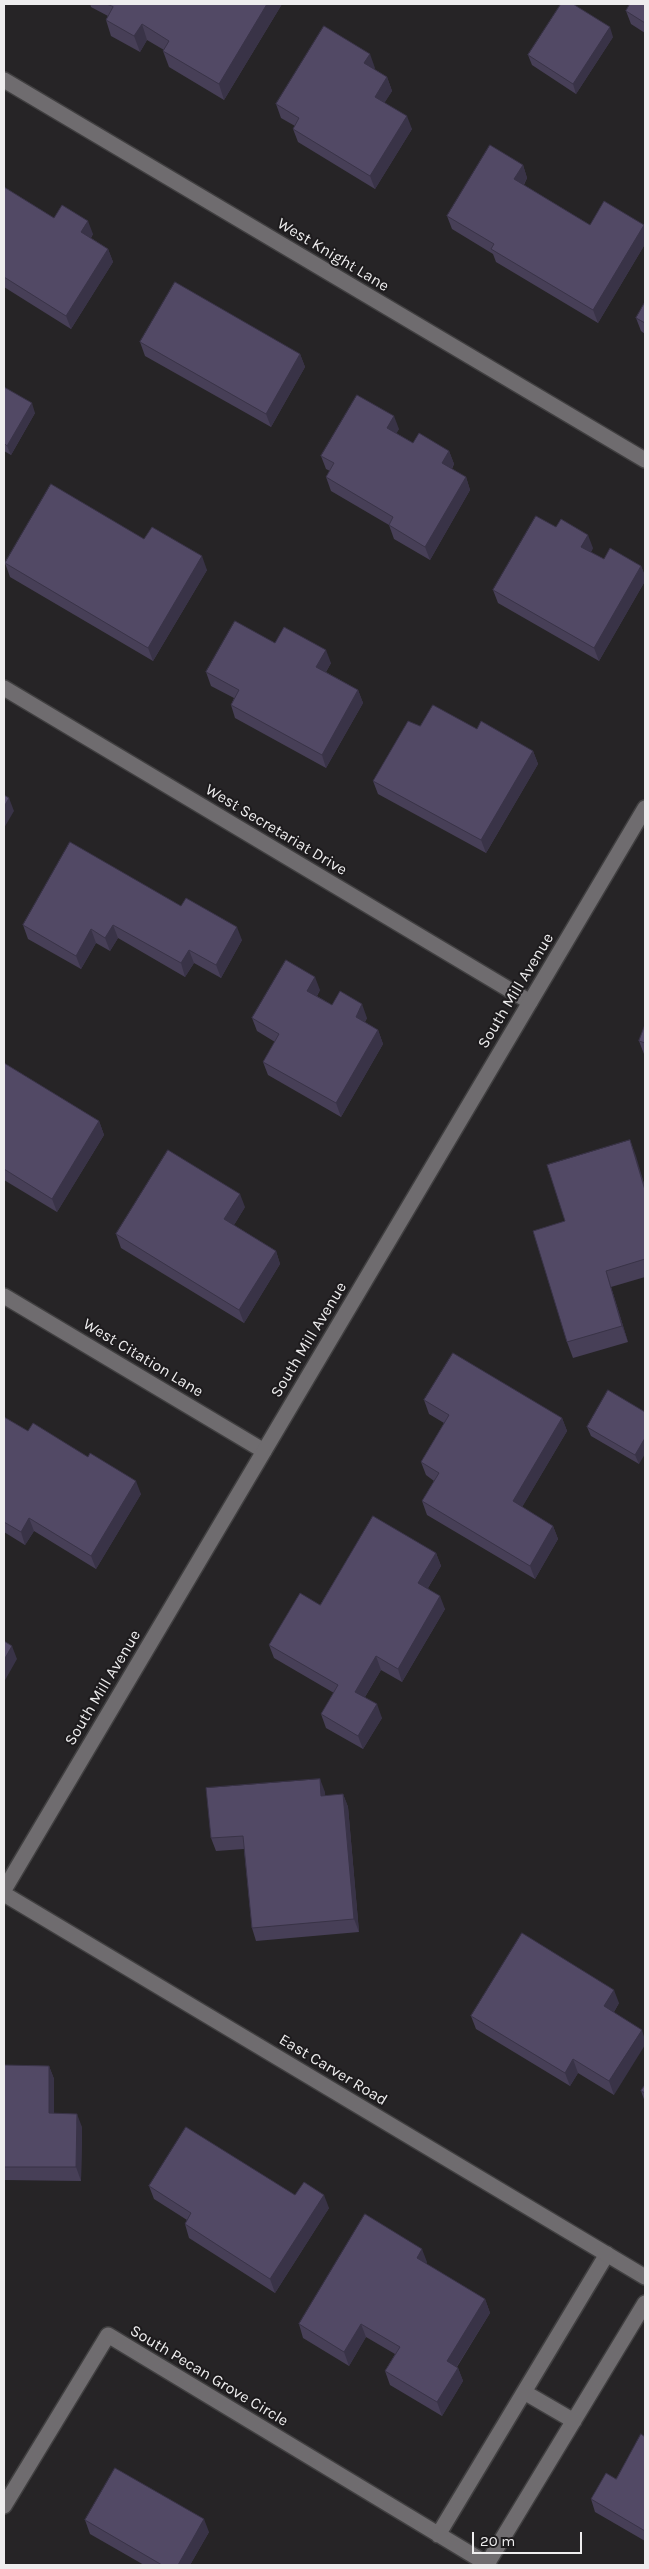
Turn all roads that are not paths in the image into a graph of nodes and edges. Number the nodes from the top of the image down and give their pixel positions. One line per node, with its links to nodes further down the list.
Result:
1 (4, 80): 2 (street, West Knight Lane)
2 (645, 460)
3 (4, 688): 5 (street, West Secretariat Drive)
4 (645, 808): 5 (street, South Mill Avenue)
5 (530, 1002): 7 (street, South Mill Avenue)
6 (4, 1296): 7 (street, West Citation Lane)
7 (264, 1451): 8 (street, South Mill Avenue)
8 (4, 1892): 9 (street, East Carver Road)
9 (607, 2254): 10 (street, East Carver Road); 12 (street)
10 (645, 2277)
11 (645, 2302): 13 (street, South Pecan Grove Circle)
12 (524, 2392): 13 (street); 15 (street)
13 (574, 2421): 16 (street, South Pecan Grove Circle)
14 (4, 2506): 15 (street, South Pecan Grove Circle)
15 (438, 2535): 16 (street, South Pecan Grove Circle)
16 (488, 2565)

